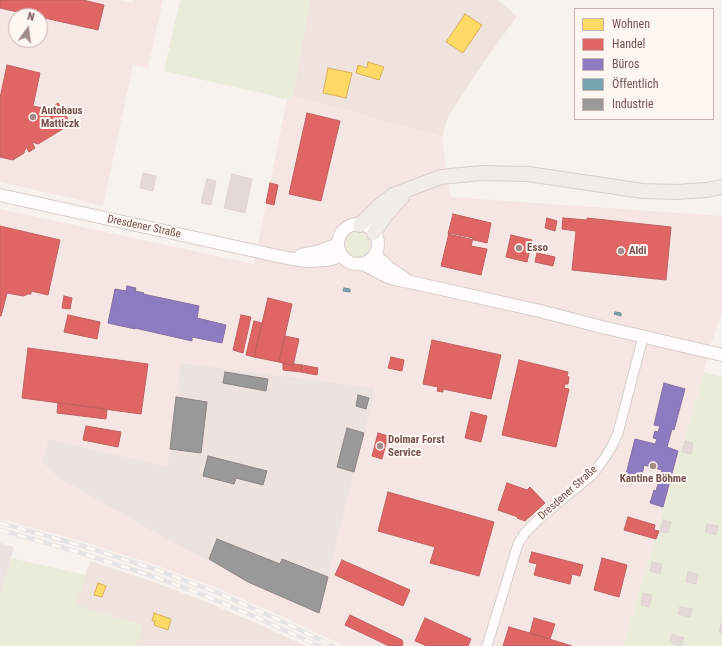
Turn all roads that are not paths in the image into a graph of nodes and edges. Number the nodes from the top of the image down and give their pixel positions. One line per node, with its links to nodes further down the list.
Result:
1 (413, 187): 2 (main road); 4 (main road); 5 (main road)
2 (722, 187)
3 (0, 195): 9 (main road, Dresdener Straße)
4 (360, 224): 5 (main road); 6 (main road)
5 (374, 232): 7 (main road)
6 (338, 244): 8 (main road); 9 (main road, Dresdener Straße)
7 (375, 255): 10 (main road); 11 (main road)
8 (342, 256): 9 (main road, Dresdener Straße); 10 (main road)
9 (287, 258)
10 (363, 264): 11 (main road)
11 (410, 282): 12 (main road)
12 (643, 337): 13 (main road); 14 (street, Dresdener Straße)
13 (722, 355)
14 (487, 646)

